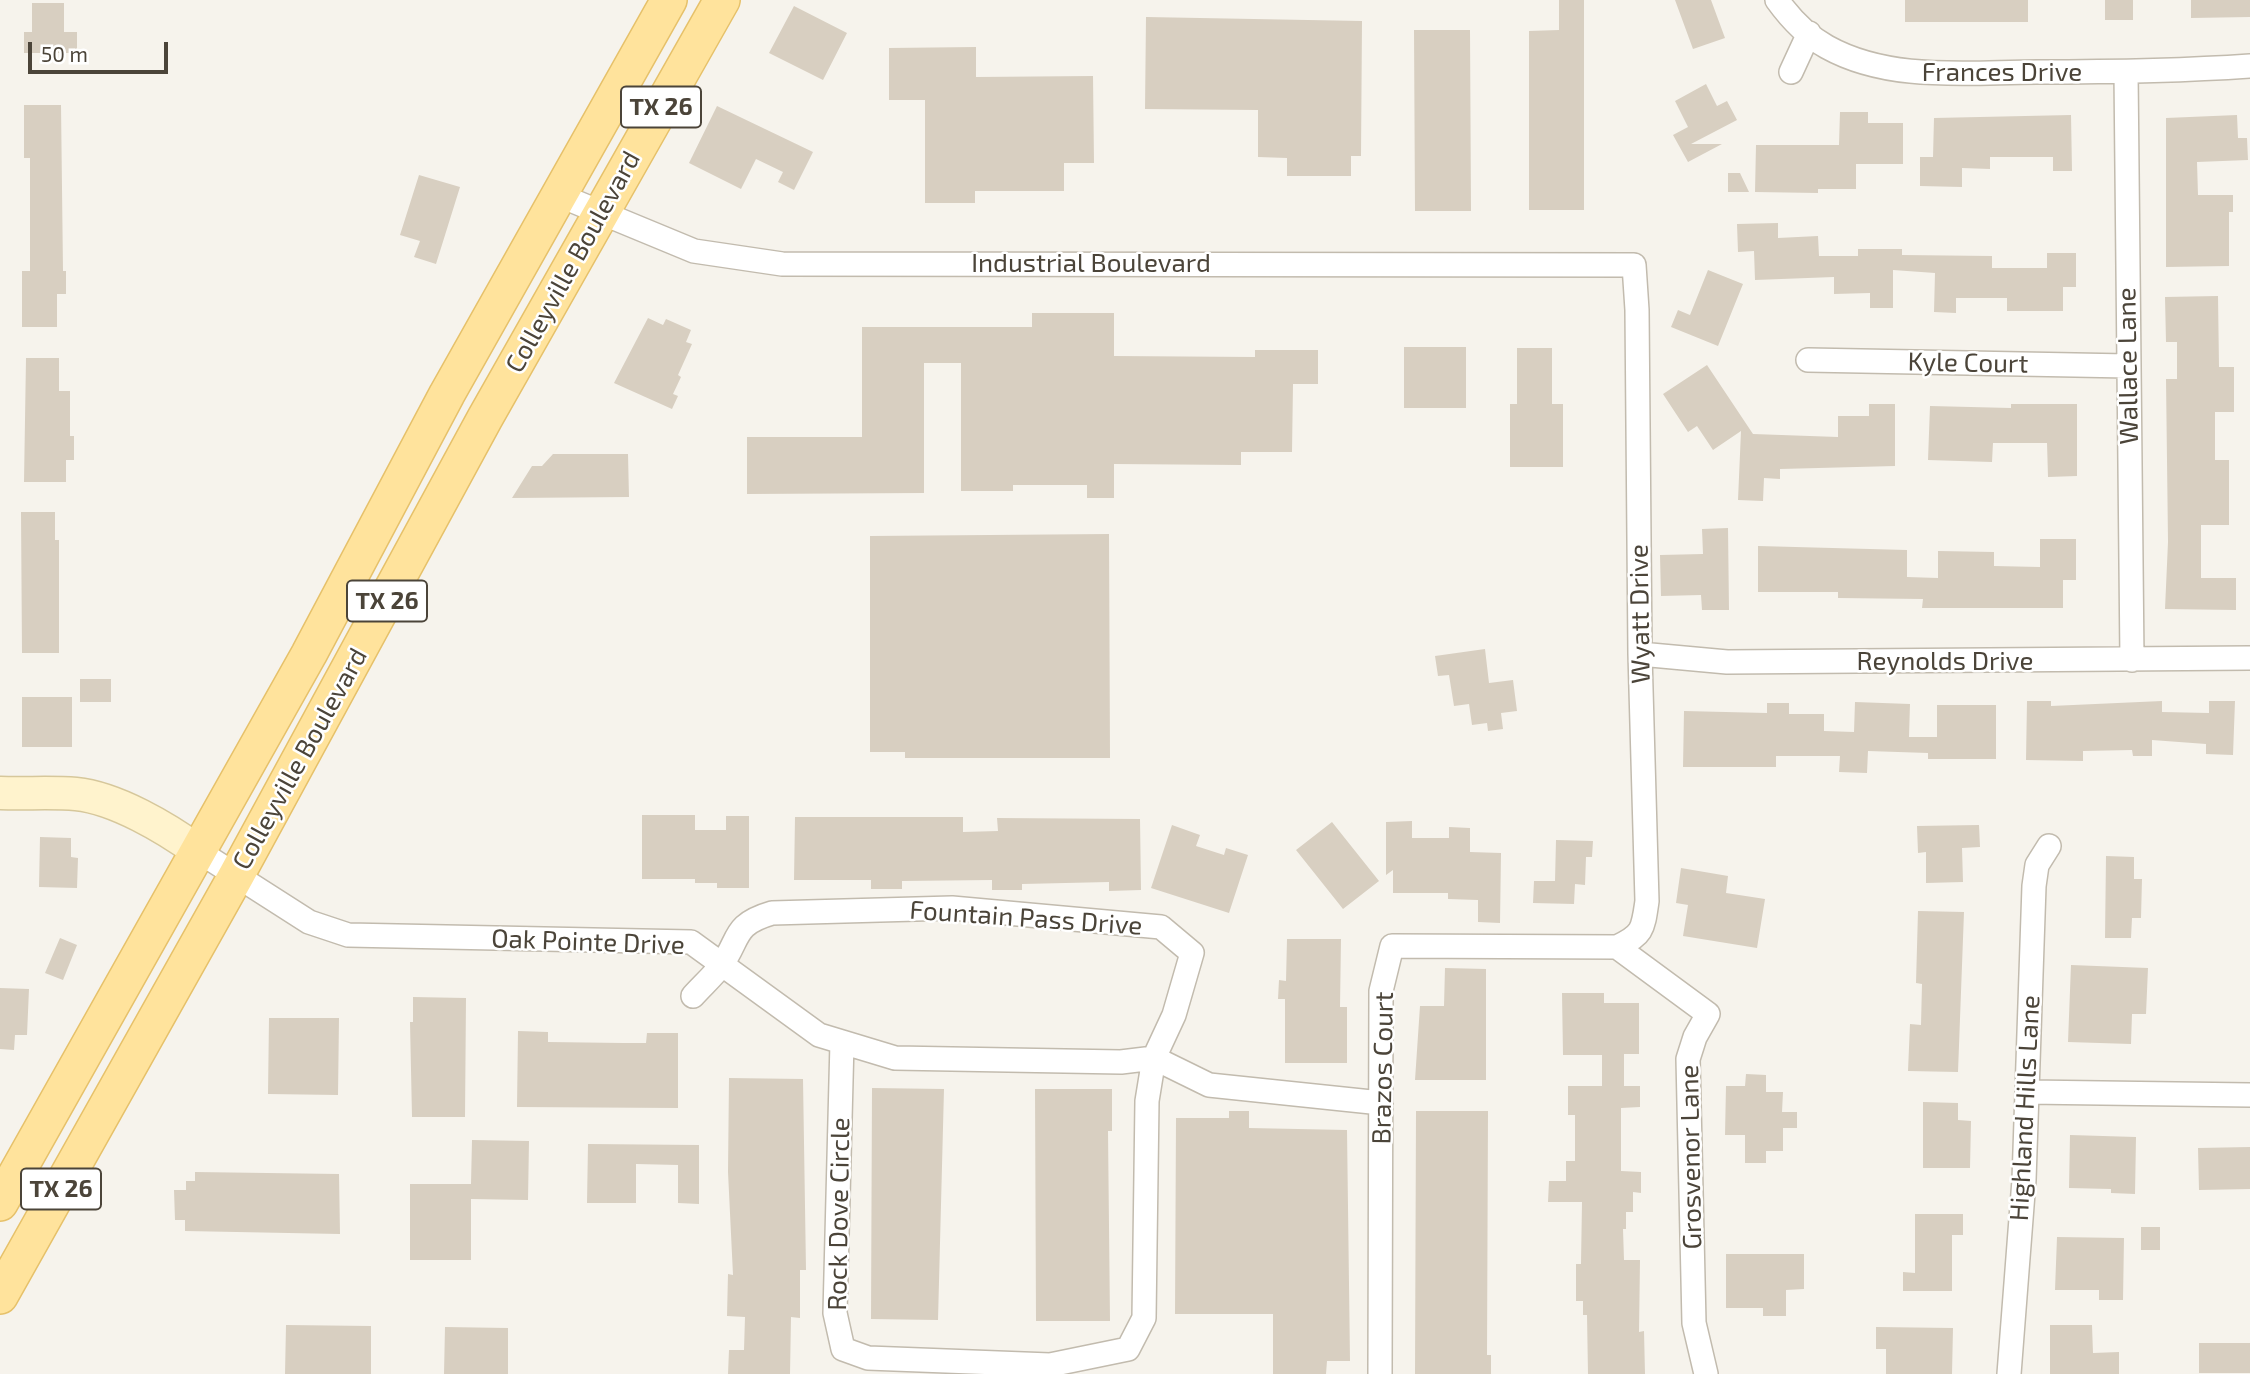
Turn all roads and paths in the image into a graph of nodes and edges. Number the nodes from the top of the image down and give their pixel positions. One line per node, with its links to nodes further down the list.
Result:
1 (669, 0): 8 (main road, Colleyville Boulevard / TX 26)
2 (722, 0): 9 (main road, Colleyville Boulevard / TX 26)
3 (1777, 0): 4 (street, Frances Drive)
4 (1809, 33): 6 (street); 7 (street, Frances Drive)
5 (2250, 66): 7 (street, Frances Drive)
6 (1791, 72)
7 (2126, 72): 12 (street, Wallace Lane)
8 (561, 196): 9 (street, Industrial Boulevard); 18 (main road, Colleyville Boulevard / TX 26)
9 (600, 213): 10 (street, Industrial Boulevard); 19 (main road, Colleyville Boulevard / TX 26)
10 (1634, 265): 13 (street, Wyatt Drive)
11 (1808, 360): 12 (street, Kyle Court)
12 (2128, 366): 15 (street, Wallace Lane)
13 (1640, 654): 15 (street, Reynolds Drive); 20 (street, Wyatt Drive)
14 (2250, 658): 15 (street, Reynolds Drive)
15 (2132, 660)
16 (0, 793): 18 (main road)
17 (2049, 846): 25 (street, Highland Hills Lane)
18 (198, 851): 19 (street, Oak Pointe Drive); 28 (main road, Colleyville Boulevard / TX 26)
19 (236, 876): 21 (street, Oak Pointe Drive); 29 (main road, Colleyville Boulevard / TX 26)
20 (1616, 947): 27 (street, Brazos Court); 31 (street, Grosvenor Lane)
21 (722, 965): 22 (street); 23 (street, Oak Pointe Drive); 24 (street, Fountain Pass Drive)
22 (693, 996)
23 (842, 1042): 24 (street, Oak Pointe Drive); 24 (street, Rock Dove Circle)
24 (1154, 1058): 27 (street)
25 (2028, 1092): 26 (street); 32 (street, Highland Hills Lane)
26 (2250, 1095)
27 (1381, 1103): 30 (street, Brazos Court)
28 (0, 1203)
29 (0, 1296)
30 (1380, 1374)
31 (1706, 1374)
32 (2008, 1374)

